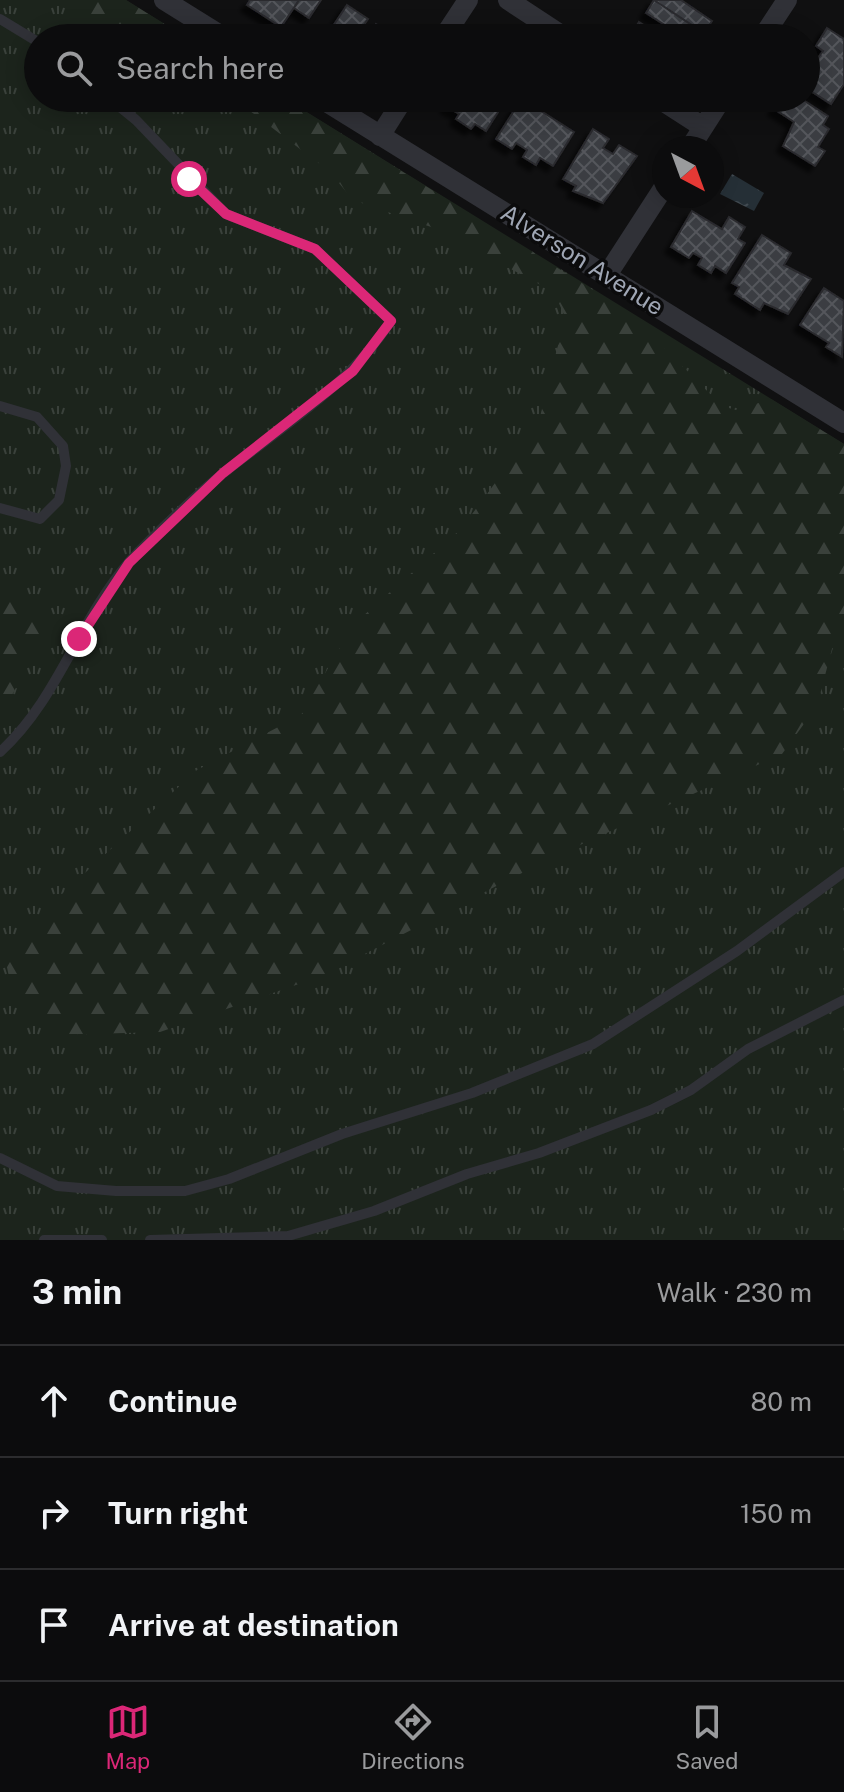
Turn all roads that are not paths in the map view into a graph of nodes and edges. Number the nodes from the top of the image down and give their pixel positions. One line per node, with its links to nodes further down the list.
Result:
1 (164, 0): 6 (street)
2 (468, 0): 7 (street)
3 (508, 0): 8 (street)
4 (787, 0): 9 (street)
5 (0, 19): 10 (lane)
6 (203, 24)
7 (452, 24)
8 (545, 24)
9 (771, 24)
10 (24, 34)
11 (126, 112): 24 (lane)
12 (342, 112): 17 (street, Alverson Avenue)
13 (395, 112): 17 (street)
14 (680, 112): 16 (street)
15 (713, 112): 16 (street)
16 (703, 127): 18 (street)
17 (380, 136): 20 (street, Alverson Avenue)
18 (697, 136)
19 (652, 206): 20 (street)
20 (607, 275): 22 (street, Alverson Avenue)
21 (0, 406): 23 (lane)
22 (844, 423)
23 (0, 508)
24 (0, 752)
25 (844, 872): 27 (lane)
26 (844, 1000): 30 (lane)
27 (0, 1158)
28 (44, 1240): 29 (lane)
29 (102, 1240)
30 (150, 1240)

